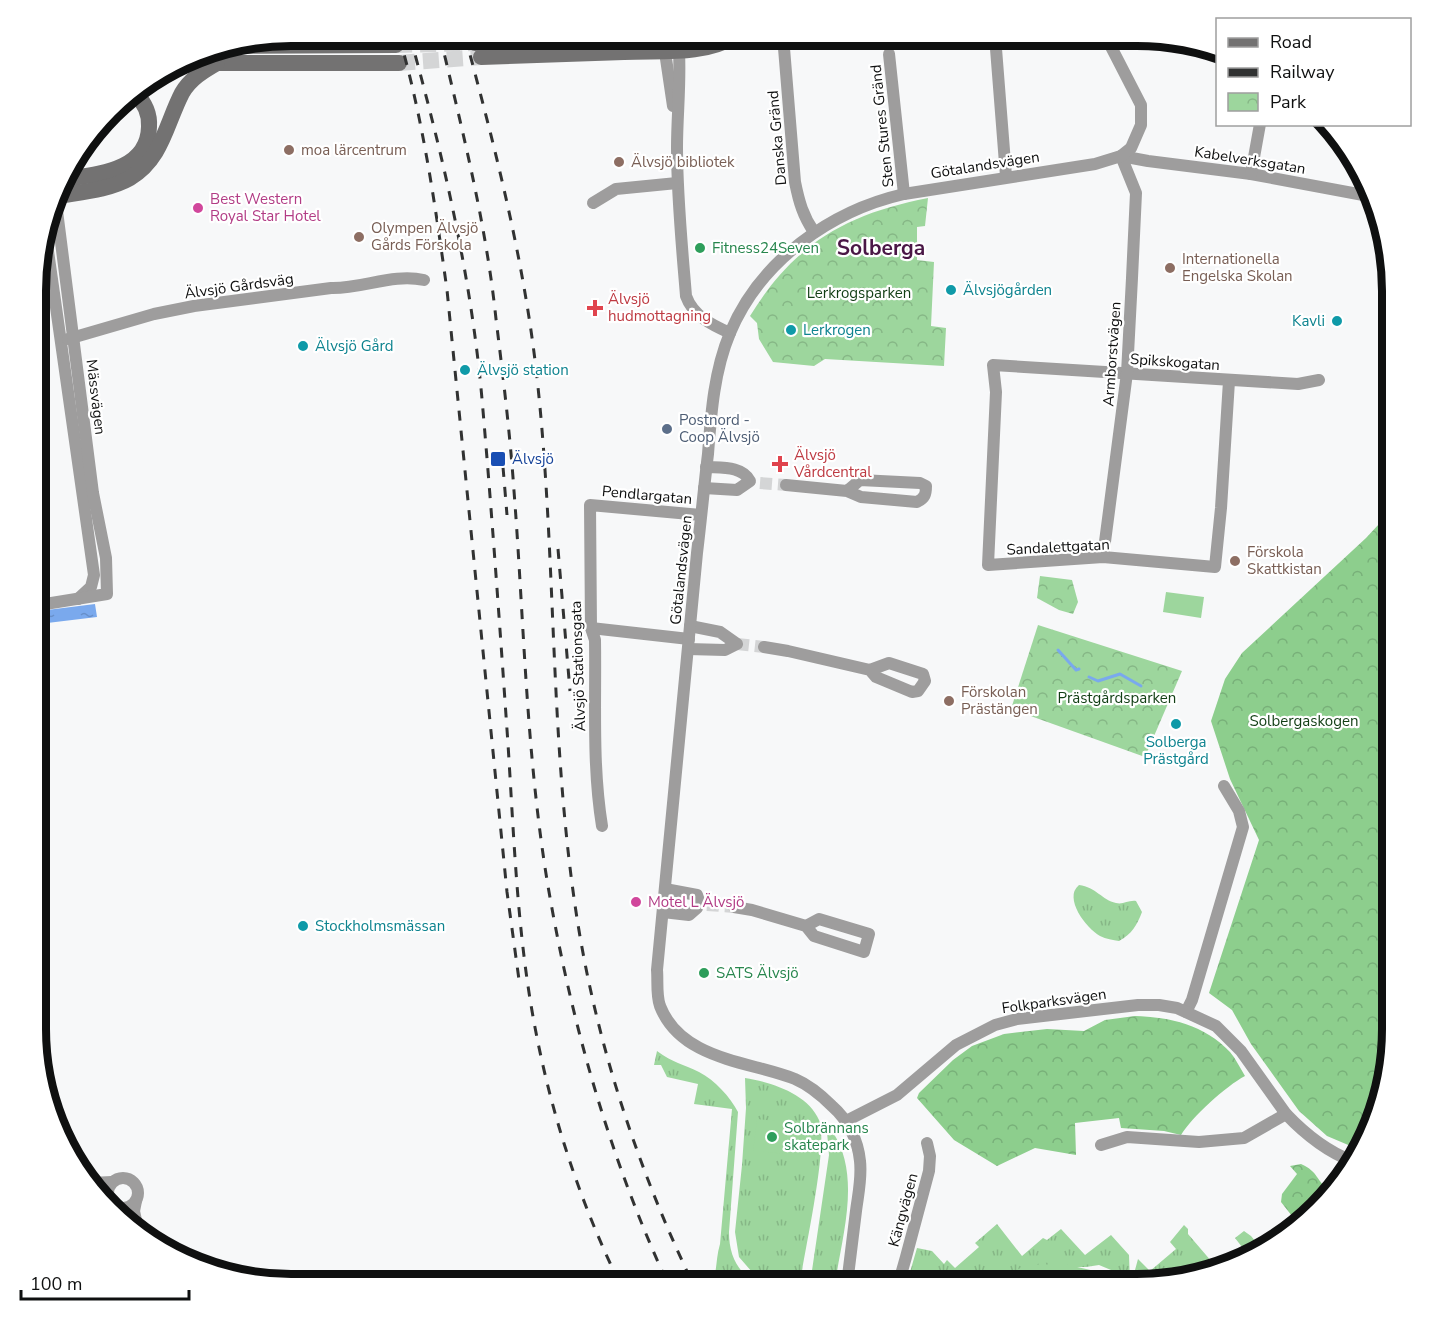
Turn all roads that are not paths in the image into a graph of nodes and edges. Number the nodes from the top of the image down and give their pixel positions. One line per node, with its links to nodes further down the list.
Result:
1 (496, 46): 2 (main road)
2 (607, 46)
3 (672, 46): 17 (street)
4 (784, 46): 23 (street, Danska Gränd)
5 (996, 46): 15 (street)
6 (1111, 46): 13 (street)
7 (889, 54): 19 (street, Sten Stures Gränd)
8 (204, 63): 9 (main road)
9 (217, 63): 10 (main road); 18 (main road)
10 (399, 63)
11 (140, 99): 16 (main road)
12 (1260, 126): 14 (street)
13 (1121, 156): 14 (street, Kabelverksgatan); 15 (street, Götalandsvägen); 29 (street, Armborstvägen)
14 (1251, 174): 20 (street, Kabelverksgatan)
15 (1006, 177): 19 (street, Götalandsvägen)
16 (75, 178)
17 (677, 183): 21 (street); 26 (street)
18 (67, 194)
19 (904, 194): 23 (street, Götalandsvägen)
20 (1363, 195)
21 (593, 202)
22 (57, 221): 27 (street, Mässvägen)
23 (814, 232): 26 (street, Götalandsvägen)
24 (50, 254): 27 (street, Mässvägen)
25 (424, 280): 27 (street, Älvsjö Gårdsväg)
26 (730, 333): 32 (street, Götalandsvägen)
27 (67, 340): 39 (street, Mässvägen); 39 (street, Mässvägen)
28 (993, 364): 29 (street, Spikskogatan); 38 (street, Sandalettgatan)
29 (1127, 373): 31 (street, Spikskogatan); 38 (street, Armborstvägen)
30 (1319, 380): 31 (street, Spikskogatan)
31 (1229, 381): 38 (street, Sandalettgatan)
32 (706, 467): 34 (street, Götalandsvägen); 34 (street)
33 (786, 485): 35 (street)
34 (704, 488): 37 (street, Götalandsvägen)
35 (847, 490): 35 (street)
36 (590, 505): 37 (street, Pendlargatan); 41 (street, Älvsjö Stationsgata)
37 (701, 515): 42 (street, Götalandsvägen)
38 (1103, 557)
39 (78, 599): 40 (street)
40 (46, 604)
41 (591, 628): 42 (street); 46 (street, Älvsjö Stationsgata)
42 (689, 638): 47 (street, Götalandsvägen)
43 (764, 647): 44 (street)
44 (870, 670)
45 (1224, 786): 51 (street)
46 (602, 826)
47 (665, 889): 49 (street, Götalandsvägen); 49 (street)
48 (734, 908): 50 (street)
49 (663, 912): 53 (street, Götalandsvägen)
50 (806, 926): 50 (street)
51 (1186, 1012): 52 (street, Folkparksvägen); 53 (street, Folkparksvägen)
52 (1286, 1114): 55 (street); 56 (street, Folkparksvägen)
53 (846, 1121): 63 (street, Götalandsvägen)
54 (927, 1143): 64 (street, Kängvägen)
55 (1101, 1145)
56 (1345, 1158)
57 (112, 1182): 58 (street); 59 (street); 60 (street)
58 (101, 1183)
59 (108, 1191)
60 (136, 1201): 61 (street); 62 (street)
61 (122, 1206)
62 (135, 1217)
63 (848, 1274)
64 (901, 1274)

